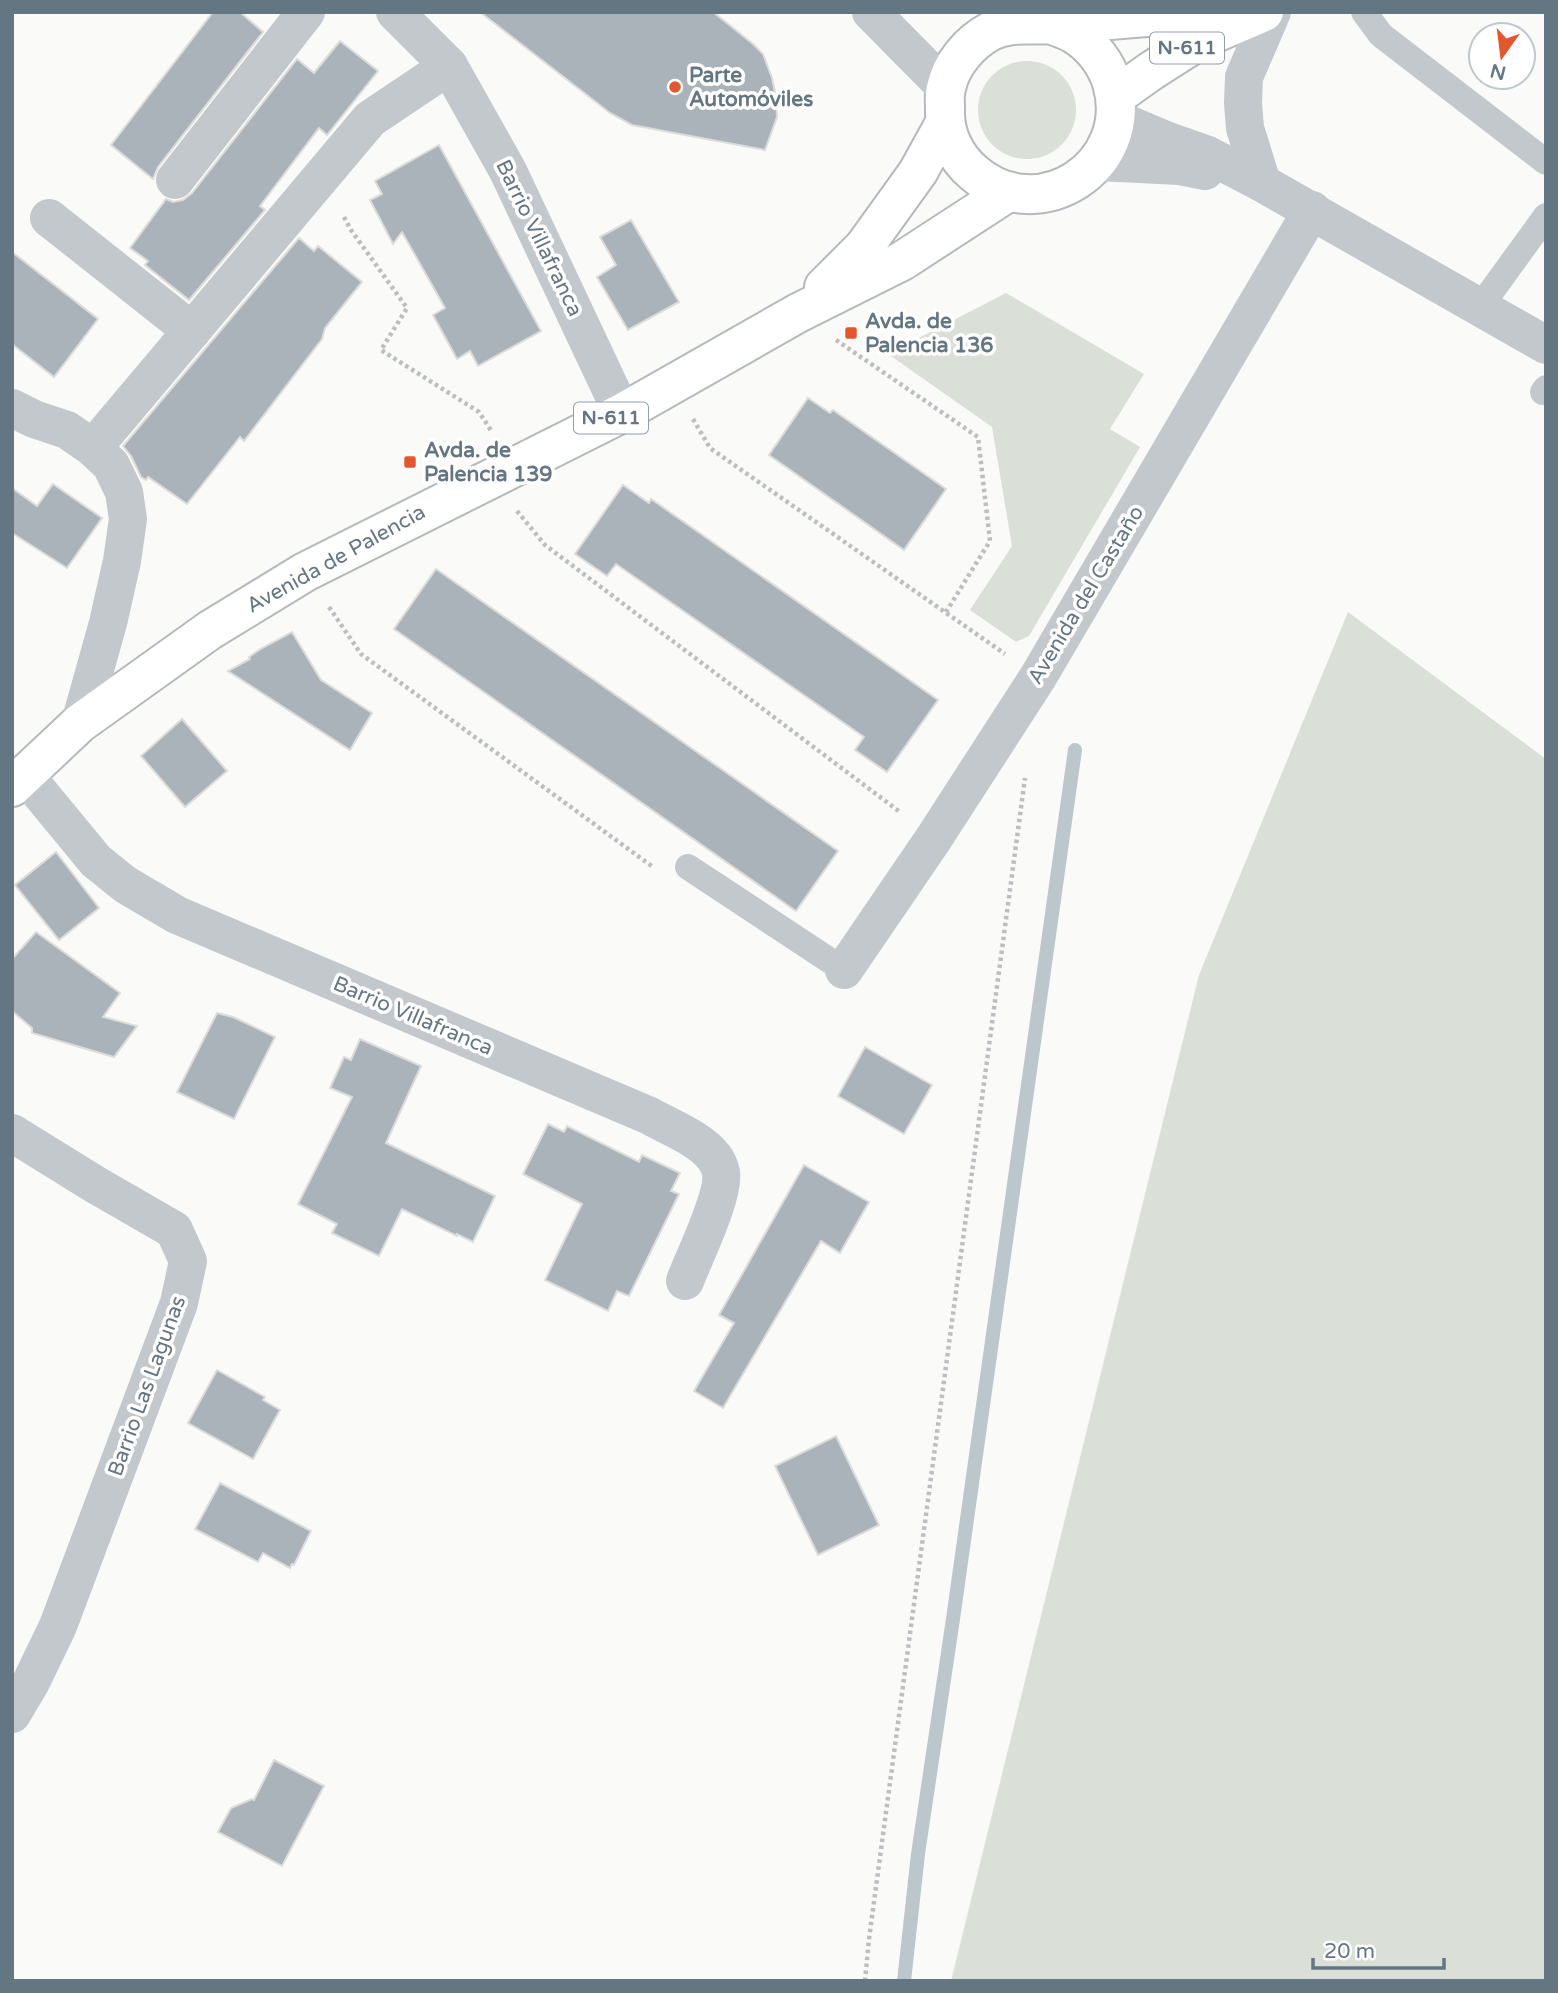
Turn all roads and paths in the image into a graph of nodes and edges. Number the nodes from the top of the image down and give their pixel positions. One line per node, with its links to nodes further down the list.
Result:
1 (306, 12): 15 (street)
2 (395, 12): 9 (street, Barrio Villafranca)
3 (871, 12): 10 (street)
4 (1211, 12): 8 (highway, N-611)
5 (1264, 12): 11 (highway, N-611)
6 (1272, 12): 16 (street)
7 (1364, 12): 13 (lane)
8 (1017, 20): 10 (highway, N-611); 11 (highway)
9 (449, 66): 14 (street); 27 (street, Barrio Villafranca)
10 (945, 105): 17 (highway); 22 (highway, N-611)
11 (1116, 107): 12 (highway); 16 (street)
12 (1098, 162): 16 (street); 17 (highway)
13 (1546, 162)
14 (322, 176): 23 (street); 29 (path)
15 (175, 180)
16 (1262, 183): 18 (street)
17 (1008, 192): 22 (highway, N-611)
18 (1312, 210): 21 (street); 32 (street, Avenida del Castaño)
19 (1546, 216): 21 (lane)
20 (49, 218): 23 (street)
21 (1480, 307): 24 (street)
22 (798, 313): 25 (highway, Avenida de Palencia / N-611); 31 (path)
23 (192, 331): 28 (street)
24 (1546, 345)
25 (672, 384): 27 (highway, Avenida de Palencia / N-611); 31 (path)
26 (12, 408): 28 (street)
27 (622, 413): 29 (highway, Avenida de Palencia / N-611)
28 (93, 448): 33 (street)
29 (501, 472): 30 (highway, Avenida de Palencia / N-611); 36 (path)
30 (304, 572): 33 (highway, Avenida de Palencia / N-611); 38 (path)
31 (946, 612): 32 (path)
32 (1038, 677): 36 (street, Avenida del Castaño)
33 (80, 723): 35 (highway, Avenida de Palencia / N-611)
34 (1026, 773): 43 (path)
35 (18, 781): 41 (street, Barrio Villafranca)
36 (934, 838): 39 (street, Avenida del Castaño)
37 (688, 867): 39 (lane)
38 (659, 871)
39 (844, 970)
40 (12, 1133): 42 (street, Barrio Las Lagunas)
41 (685, 1281)
42 (12, 1714)
43 (865, 1981)

